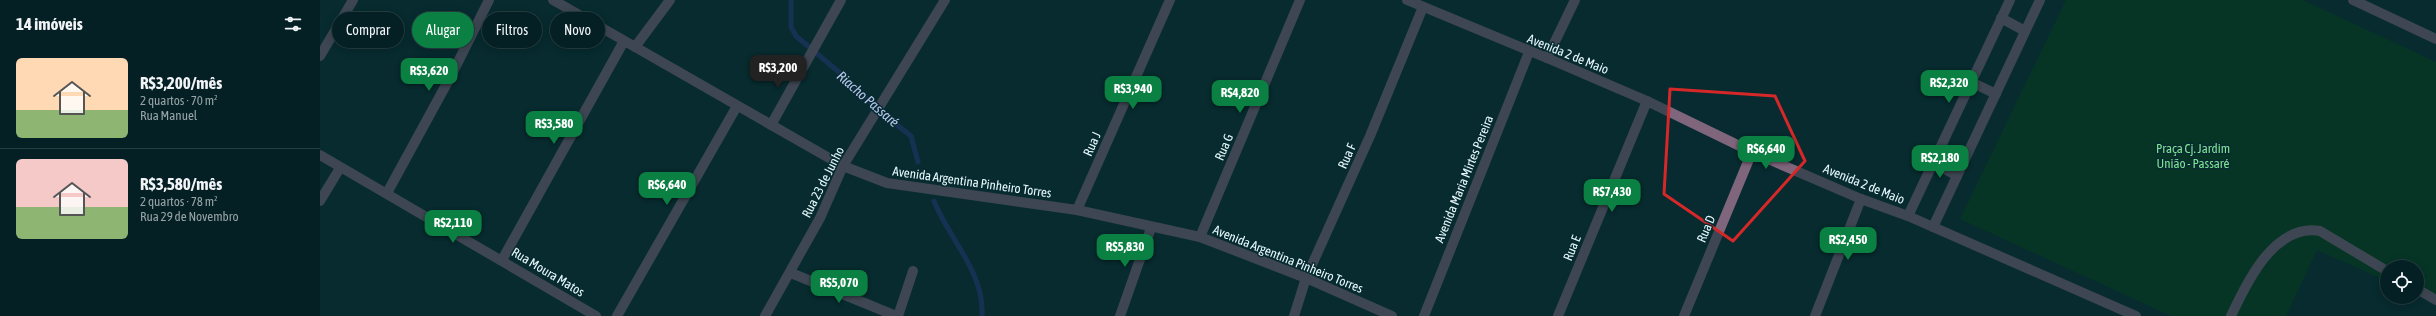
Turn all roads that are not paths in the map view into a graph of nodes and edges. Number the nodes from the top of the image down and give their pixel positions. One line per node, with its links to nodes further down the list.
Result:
1 (353, 0): 21 (street)
2 (489, 0): 34 (street)
3 (553, 0): 18 (street, Avenida Argentina Pinheiro Torres)
4 (670, 0): 19 (street)
5 (841, 0): 27 (street)
6 (945, 0): 31 (street, Rua 23 de Junho)
7 (1170, 0): 37 (street, Rua J)
8 (1300, 0): 41 (street, Rua G)
9 (1407, 0): 14 (street, Avenida 2 de Maio)
10 (1575, 0): 22 (street)
11 (2010, 0): 15 (street)
12 (2040, 0): 16 (street)
13 (2353, 0): 17 (street)
14 (1423, 7): 20 (street, Avenida 2 de Maio); 46 (street, Rua F)
15 (2001, 18): 16 (street); 23 (street)
16 (2026, 30): 24 (street)
17 (2436, 39)
18 (624, 41): 19 (street, Avenida Argentina Pinheiro Torres); 42 (street)
19 (635, 47): 26 (street, Avenida Argentina Pinheiro Torres)
20 (1529, 52): 22 (street, Avenida 2 de Maio); 57 (street, Avenida Maria Mirtes Pereira)
21 (320, 56)
22 (1547, 58): 25 (street, Avenida 2 de Maio)
23 (1971, 82): 24 (street); 30 (street)
24 (1996, 94): 33 (street)
25 (1647, 101): 28 (street, Avenida 2 de Maio); 58 (street, Rua E)
26 (737, 106): 27 (street, Avenida Argentina Pinheiro Torres); 51 (street)
27 (770, 125): 31 (street, Avenida Argentina Pinheiro Torres)
28 (1752, 152): 35 (street, Avenida 2 de Maio); 59 (street, Rua D)
29 (320, 155): 32 (street, Rua Moura Matos)
30 (1934, 163): 33 (street); 38 (street)
31 (843, 166): 37 (street, Avenida Argentina Pinheiro Torres); 45 (street, Rua 23 de Junho)
32 (340, 168): 34 (street, Rua Moura Matos); 36 (street)
33 (1957, 176): 39 (street)
34 (387, 193): 42 (street, Rua Moura Matos)
35 (1861, 199): 38 (street, Avenida 2 de Maio); 49 (street)
36 (320, 201)
37 (1077, 210): 40 (street, Avenida Argentina Pinheiro Torres)
38 (1908, 216): 39 (street, Avenida 2 de Maio)
39 (1933, 227): 60 (street, Avenida 2 de Maio)
40 (1151, 228): 41 (street, Avenida Argentina Pinheiro Torres); 54 (street)
41 (1200, 237): 46 (street, Avenida Argentina Pinheiro Torres)
42 (502, 260): 50 (street, Rua Moura Matos)
43 (2380, 267): 61 (street)
44 (913, 271): 53 (street)
45 (791, 272): 52 (street, Rua 23 de Junho); 53 (street)
46 (1306, 278): 55 (street, Rua F); 56 (street, Avenida Argentina Pinheiro Torres)
47 (2424, 293): 48 (street)
48 (2436, 300)
49 (1818, 315)
50 (596, 316)
51 (617, 316)
52 (765, 316)
53 (897, 316)
54 (1120, 316)
55 (1294, 316)
56 (1392, 316)
57 (1424, 316)
58 (1558, 316)
59 (1684, 316)
60 (2136, 316)
61 (2232, 316)

